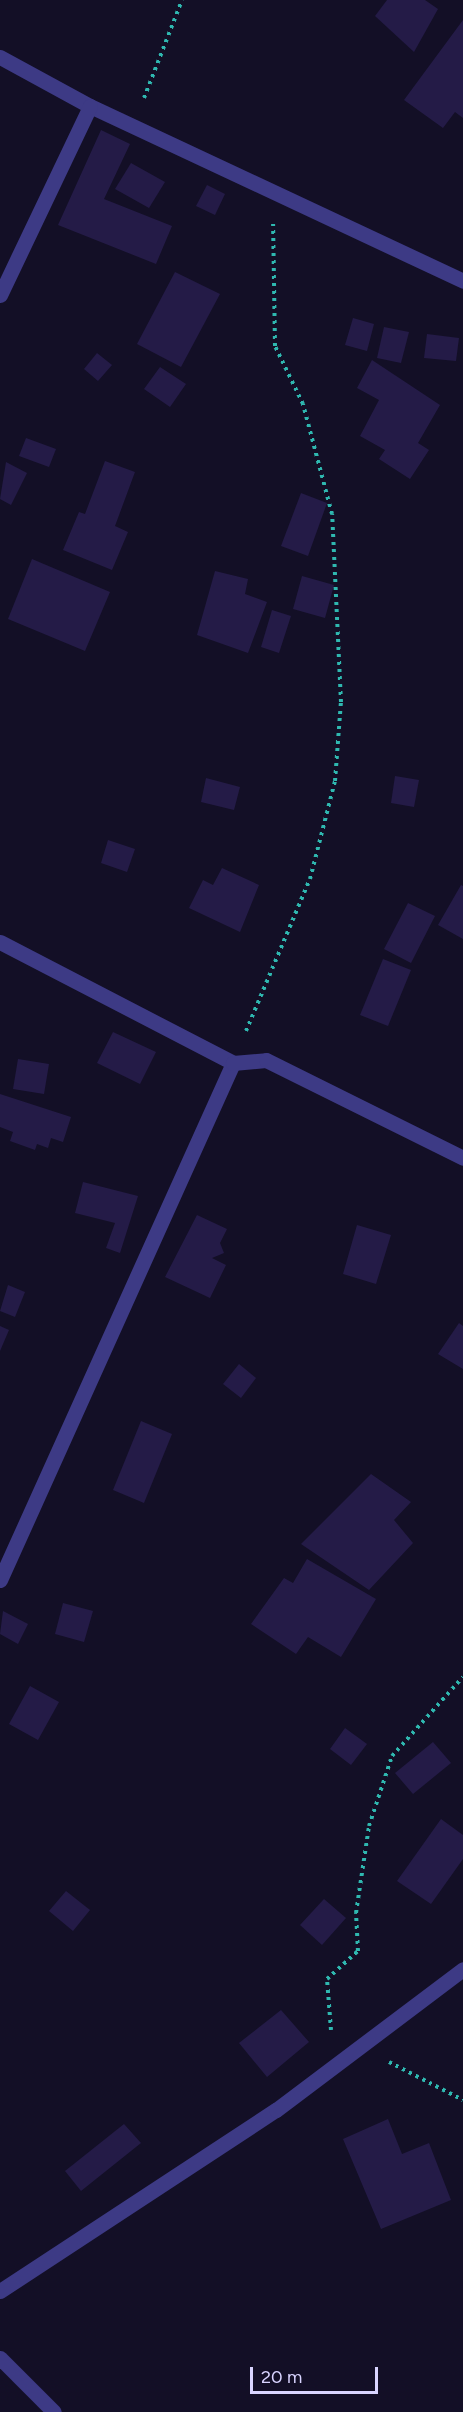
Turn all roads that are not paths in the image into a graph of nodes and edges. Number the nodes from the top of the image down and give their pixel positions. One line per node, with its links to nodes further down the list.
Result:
1 (0, 57): 2 (street)
2 (90, 106): 3 (street); 4 (street)
3 (463, 281)
4 (0, 295)
5 (0, 942): 6 (street)
6 (233, 1063): 7 (street); 8 (street)
7 (463, 1158)
8 (0, 1580)
9 (463, 1970): 10 (street)
10 (4, 2288): 11 (street)
11 (0, 2304)
12 (0, 2358): 13 (street)
13 (54, 2412)

